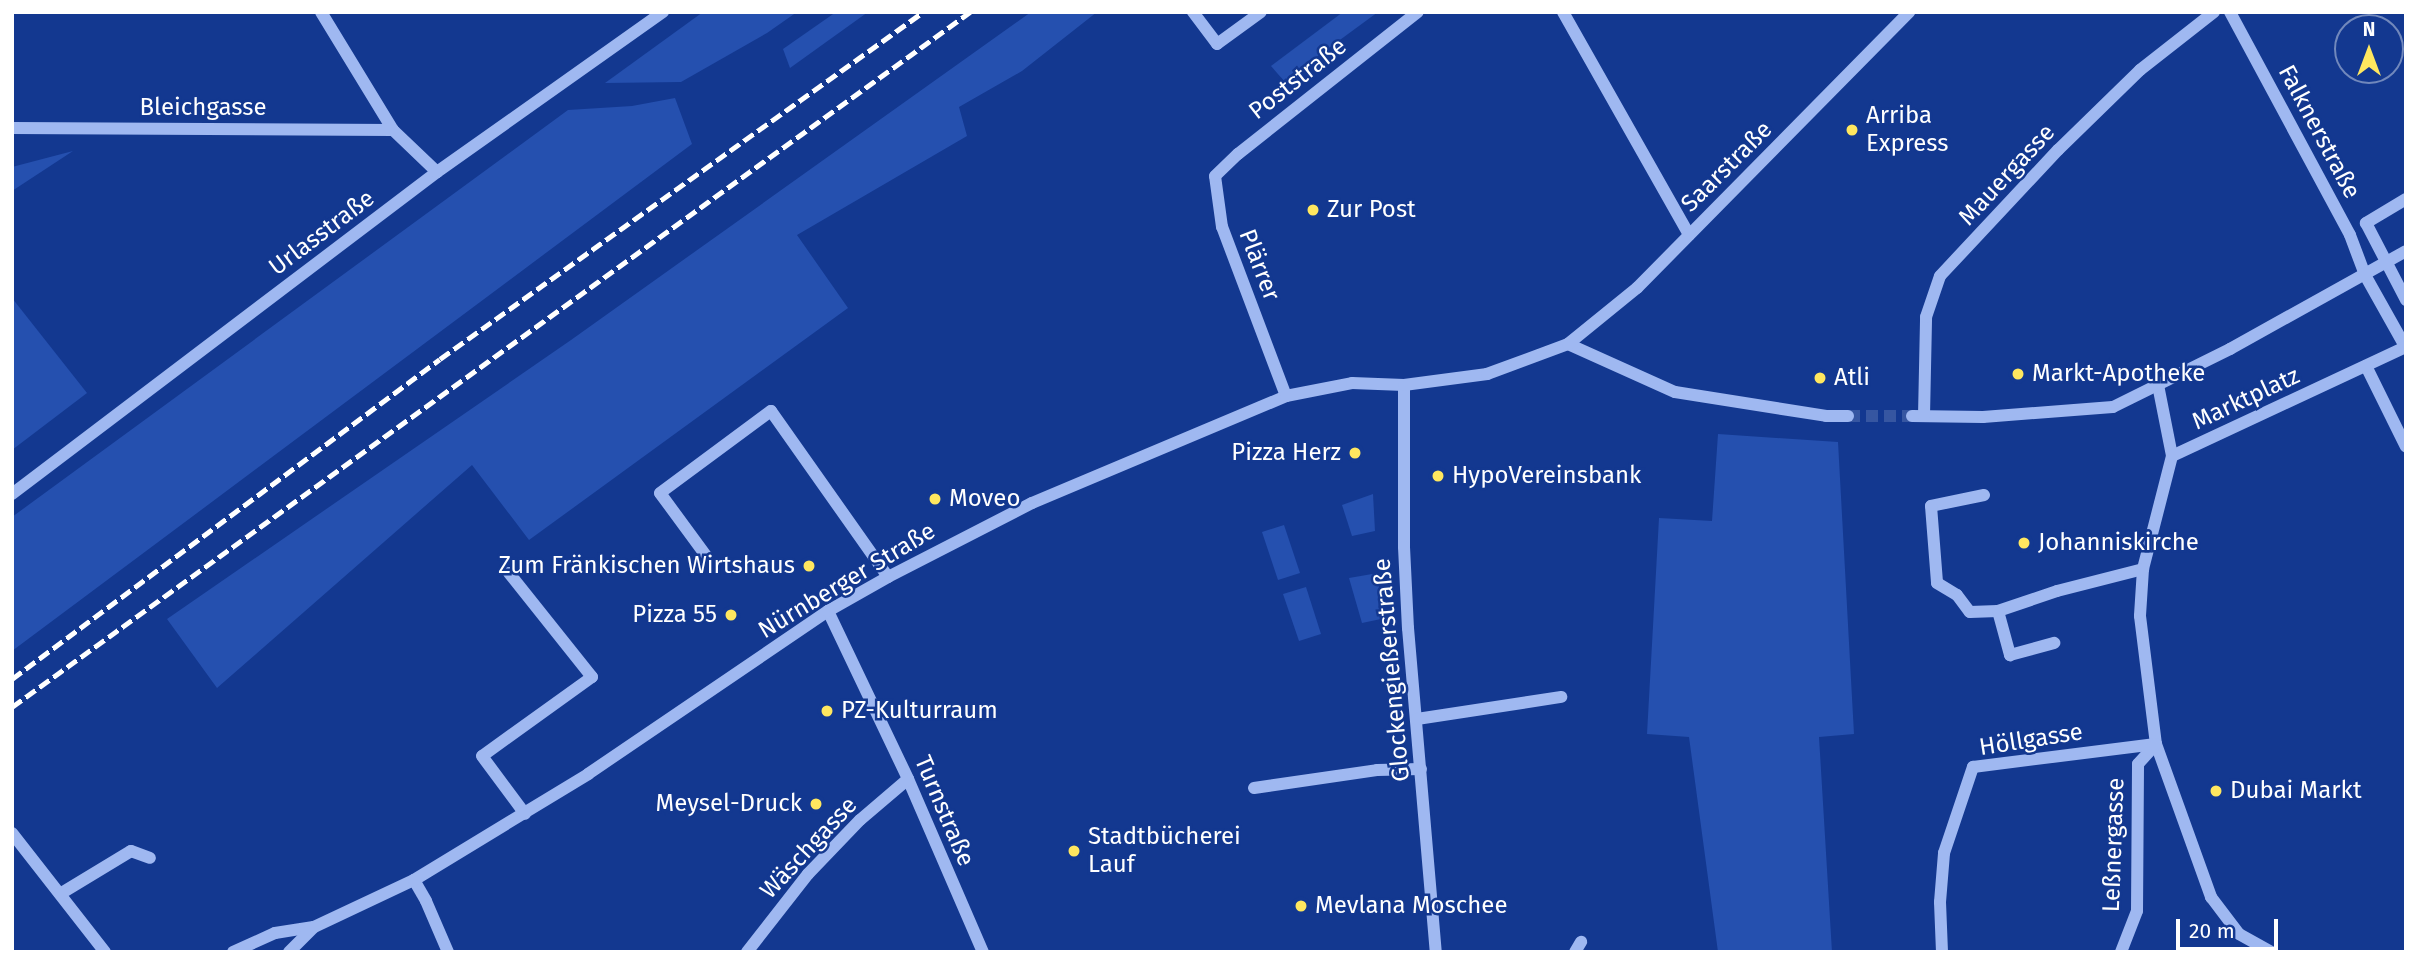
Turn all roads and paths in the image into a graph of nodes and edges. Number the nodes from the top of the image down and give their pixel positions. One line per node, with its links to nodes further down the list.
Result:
1 (321, 12): 11 (street)
2 (663, 12): 13 (street, Urlasstraße)
3 (1193, 12): 4 (street)
4 (1261, 12)
5 (1418, 12): 12 (street, Poststraße)
6 (1563, 12): 15 (street)
7 (1909, 12): 15 (street, Saarstraße)
8 (2214, 12): 27 (street, Mauergasse)
9 (2231, 12): 18 (street, Falknerstraße)
10 (12, 128): 11 (street, Bleichgasse)
11 (393, 131): 13 (street)
12 (1238, 154): 25 (street, Plärrer)
13 (437, 172): 30 (street, Urlasstraße)
14 (2406, 199): 17 (street)
15 (1689, 235): 20 (street, Saarstraße)
16 (2406, 251): 17 (street, Marktplatz)
17 (2387, 262): 18 (street, Marktplatz); 19 (street)
18 (2365, 275): 21 (street, Marktplatz); 24 (street, Marktplatz)
19 (2406, 300)
20 (1568, 344): 23 (street, Saarstraße); 26 (street)
21 (2405, 348): 22 (street, Marktplatz)
22 (2366, 366): 28 (street); 29 (street, Marktplatz)
23 (1404, 385): 25 (street, Nürnberger Straße); 40 (street, Glockengießerstraße)
24 (2158, 385): 27 (street, Marktplatz); 29 (street, Marktplatz)
25 (1286, 396): 35 (street, Nürnberger Straße)
26 (1848, 416)
27 (1918, 416)
28 (2406, 447)
29 (2172, 456): 33 (street)
30 (12, 494)
31 (1984, 495): 37 (street)
32 (707, 557): 35 (street)
33 (2143, 569): 37 (street); 41 (street)
34 (509, 573): 45 (street)
35 (888, 577): 36 (street, Nürnberger Straße)
36 (828, 611): 43 (street, Turnstraße); 45 (street, Nürnberger Straße)
37 (1998, 611): 38 (street)
38 (2054, 643)
39 (1560, 697): 40 (street)
40 (1417, 719): 42 (street, Glockengießerstraße)
41 (2156, 744): 58 (street, Höllgasse); 59 (street, Leßnergasse); 60 (street)
42 (1421, 769): 44 (street); 57 (street, Glockengießerstraße)
43 (908, 779): 55 (street, Wäschgasse); 56 (street, Turnstraße)
44 (1254, 788)
45 (524, 814): 48 (street, Nürnberger Straße)
46 (12, 833): 49 (street)
47 (149, 858): 49 (street)
48 (414, 880): 50 (street, Nürnberger Straße); 54 (street)
49 (60, 894): 51 (street)
50 (314, 927): 52 (street, Nürnberger Straße); 53 (street, Nürnberger Straße)
51 (105, 952)
52 (233, 952)
53 (289, 952)
54 (448, 952)
55 (747, 952)
56 (983, 952)
57 (1436, 952)
58 (1942, 952)
59 (2121, 952)
60 (2271, 952)

